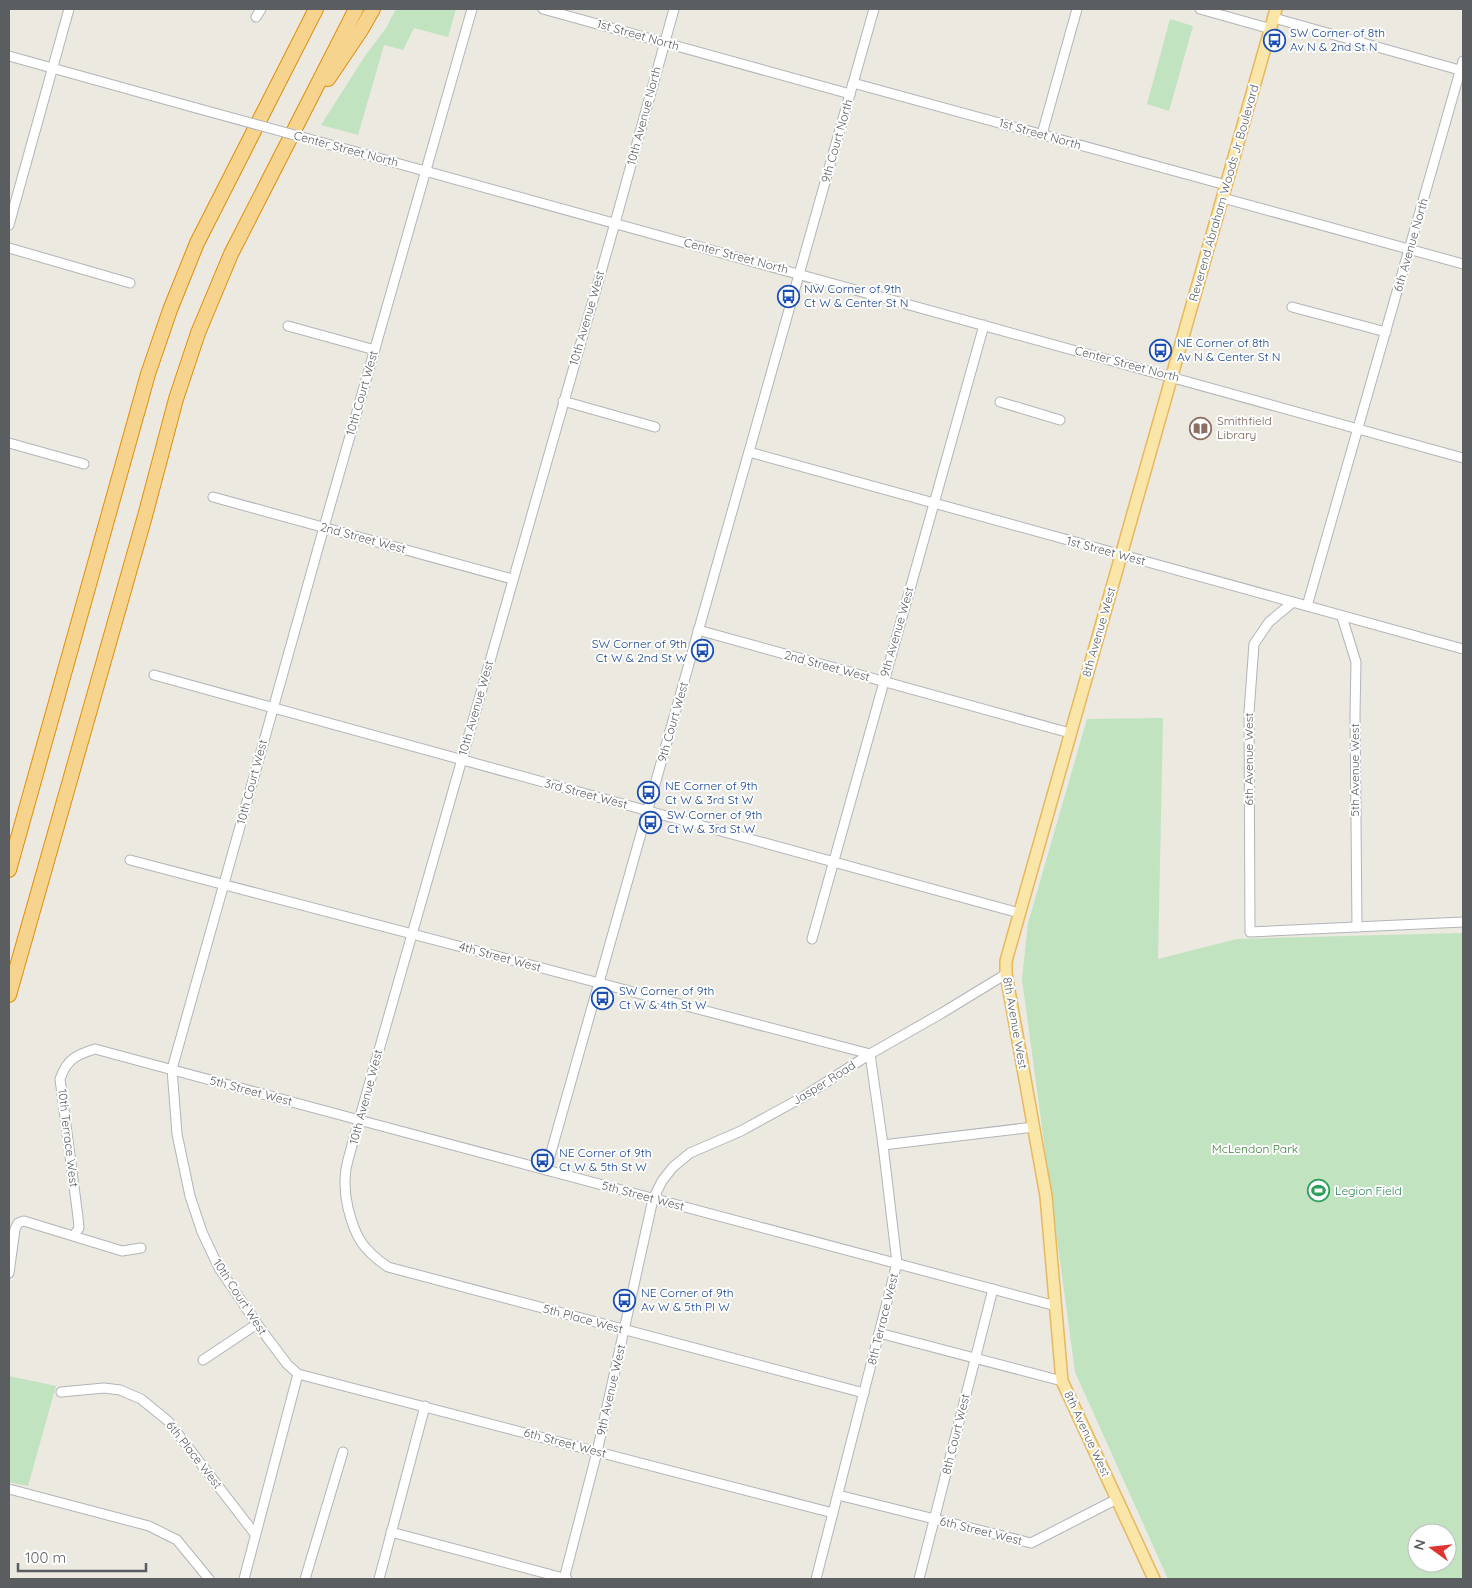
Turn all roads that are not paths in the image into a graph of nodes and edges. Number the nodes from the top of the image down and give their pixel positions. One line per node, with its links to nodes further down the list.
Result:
1 (69, 9): 18 (street)
2 (261, 9): 13 (street)
3 (316, 9): 67 (highway)
4 (356, 9): 22 (highway)
5 (372, 9): 22 (highway)
6 (472, 9): 24 (street, 10th Court West)
7 (542, 9): 15 (street, 1st Street North)
8 (674, 9): 15 (street, 10th Avenue North)
9 (874, 9): 20 (street, 9th Court North)
10 (1077, 9): 23 (street)
11 (1200, 9): 12 (street)
12 (1227, 12): 14 (street)
13 (256, 17)
14 (1274, 19): 19 (street); 25 (main road, Reverend Abraham Woods Jr Boulevard)
15 (664, 43): 21 (street, 1st Street North); 27 (street, 10th Avenue North)
16 (9, 56): 18 (street, Center Street North)
17 (1463, 61): 19 (street, 6th Avenue North)
18 (53, 68): 24 (street, Center Street North, bridge); 28 (street)
19 (1462, 70): 30 (street, 6th Avenue North)
20 (853, 83): 21 (street, 9th Court North); 23 (street, 1st Street North)
21 (850, 94): 32 (street, 9th Court North)
22 (304, 112): 76 (highway)
23 (1042, 134): 25 (street, 1st Street North)
24 (426, 170): 27 (street, Center Street North); 38 (street, 10th Court West)
25 (1226, 185): 26 (main road, Reverend Abraham Woods Jr Boulevard)
26 (1223, 198): 30 (street); 39 (main road, Reverend Abraham Woods Jr Boulevard)
27 (615, 223): 32 (street, Center Street North); 40 (street, 10th Avenue West)
28 (9, 225)
29 (9, 248): 33 (street)
30 (1409, 249): 31 (street); 37 (street, 6th Avenue North)
31 (1463, 264)
32 (799, 274): 35 (street, Center Street North); 46 (street, 9th Court West)
33 (130, 283)
34 (1292, 307): 37 (street)
35 (984, 325): 39 (street, Center Street North); 50 (street, 9th Avenue West)
36 (288, 326): 38 (street)
37 (1386, 332): 44 (street, 6th Avenue North)
38 (374, 350): 51 (street, 10th Court West)
39 (1172, 376): 44 (street, Center Street North); 52 (main road, 8th Avenue West)
40 (563, 402): 43 (street); 53 (street, 10th Avenue West)
41 (1000, 402): 42 (street)
42 (1060, 420)
43 (655, 427)
44 (1358, 429): 47 (street, Center Street North); 55 (street, 6th Avenue North)
45 (9, 443): 48 (street)
46 (749, 452): 50 (street, 1st Street West); 57 (street, 9th Court West)
47 (1463, 458)
48 (84, 464)
49 (213, 497): 51 (street, 2nd Street West)
50 (933, 503): 52 (street, 1st Street West); 60 (street, 9th Avenue West)
51 (324, 527): 53 (street, 2nd Street West); 61 (street, 10th Court West)
52 (1121, 555): 54 (street, 1st Street West); 62 (main road, 8th Avenue West)
53 (512, 579): 63 (street, 10th Avenue West)
54 (1293, 602): 55 (street, 1st Street West); 71 (street, 6th Avenue West)
55 (1307, 606): 56 (street, 1st Street West)
56 (1342, 616): 58 (street, 1st Street West); 71 (street, 5th Avenue West)
57 (698, 630): 60 (street, 2nd Street West); 64 (street, 9th Court West)
58 (1463, 649)
59 (154, 675): 61 (street, 3rd Street West)
60 (884, 682): 62 (street, 2nd Street West); 66 (street, 9th Avenue West)
61 (273, 708): 63 (street, 3rd Street West); 68 (street, 10th Court West)
62 (1070, 733): 69 (main road, 8th Avenue West)
63 (461, 760): 64 (street, 3rd Street West); 72 (street, 10th Avenue West)
64 (648, 811): 66 (street, 3rd Street West); 75 (street, 9th Court West)
65 (130, 860): 68 (street, 4th Street West)
66 (833, 862): 69 (street, 3rd Street West); 73 (street, 9th Avenue West)
67 (9, 870)
68 (224, 884): 72 (street, 4th Street West); 78 (street, 10th Court West)
69 (1019, 913): 74 (main road, 8th Avenue West)
70 (1463, 922): 71 (street)
71 (1357, 927)
72 (412, 934): 75 (street, 4th Street West); 79 (street, 10th Avenue West)
73 (812, 939)
74 (1006, 974): 77 (street, Jasper Road); 80 (main road, 8th Avenue West)
75 (599, 983): 77 (street, 4th Street West); 82 (street, 9th Court West)
76 (9, 995)
77 (870, 1054): 81 (street, 8th Terrace West); 84 (street, Jasper Road)
78 (172, 1069): 79 (street, 5th Street West); 85 (street, 10th Terrace West); 91 (street, 10th Court West)
79 (359, 1120): 82 (street, 5th Street West); 83 (street, 10th Avenue West)
80 (1034, 1127): 81 (street); 90 (main road, 8th Avenue West)
81 (883, 1146): 87 (street, 8th Terrace West)
82 (546, 1170): 84 (street, 5th Street West)
83 (345, 1194): 92 (street, 5th Place West)
84 (653, 1199): 87 (street, 5th Street West); 92 (street, 9th Avenue West)
85 (74, 1235): 86 (street); 88 (street)
86 (142, 1248)
87 (897, 1264): 89 (street, 5th Street West); 93 (street, 8th Terrace West)
88 (9, 1273)
89 (993, 1289): 90 (street, 5th Street West); 94 (street, 8th Court West)
90 (1056, 1306): 97 (main road, 8th Avenue West)
91 (257, 1324): 95 (street); 96 (street, 10th Court West)
92 (625, 1330): 99 (street, 5th Place West); 102 (street, 9th Avenue West)
93 (879, 1333): 94 (street); 99 (street, 8th Terrace West)
94 (976, 1358): 97 (street); 107 (street, 8th Court West)
95 (203, 1360)
96 (298, 1374): 100 (street, 6th Street West); 109 (street)
97 (1062, 1381): 105 (main road, 8th Avenue West)
98 (61, 1392): 109 (street, 6th Place West)
99 (864, 1393): 104 (street, 8th Terrace West)
100 (425, 1406): 102 (street, 6th Street West); 108 (street)
101 (343, 1452): 112 (street)
102 (597, 1452): 106 (street, 6th Street West); 114 (street, 9th Avenue West)
103 (9, 1488): 110 (street)
104 (838, 1495): 106 (street, 8th Terrace West); 107 (street, 6th Street West)
105 (1117, 1499): 107 (street, 6th Street West); 117 (main road, 8th Avenue West)
106 (833, 1512): 115 (street, 8th Terrace West)
107 (935, 1519): 116 (street, 8th Court West)
108 (391, 1532): 113 (street); 114 (street)
109 (255, 1534): 111 (street)
110 (209, 1579)
111 (244, 1579)
112 (305, 1579)
113 (379, 1579)
114 (565, 1579)
115 (816, 1579)
116 (919, 1579)
117 (1154, 1579)

